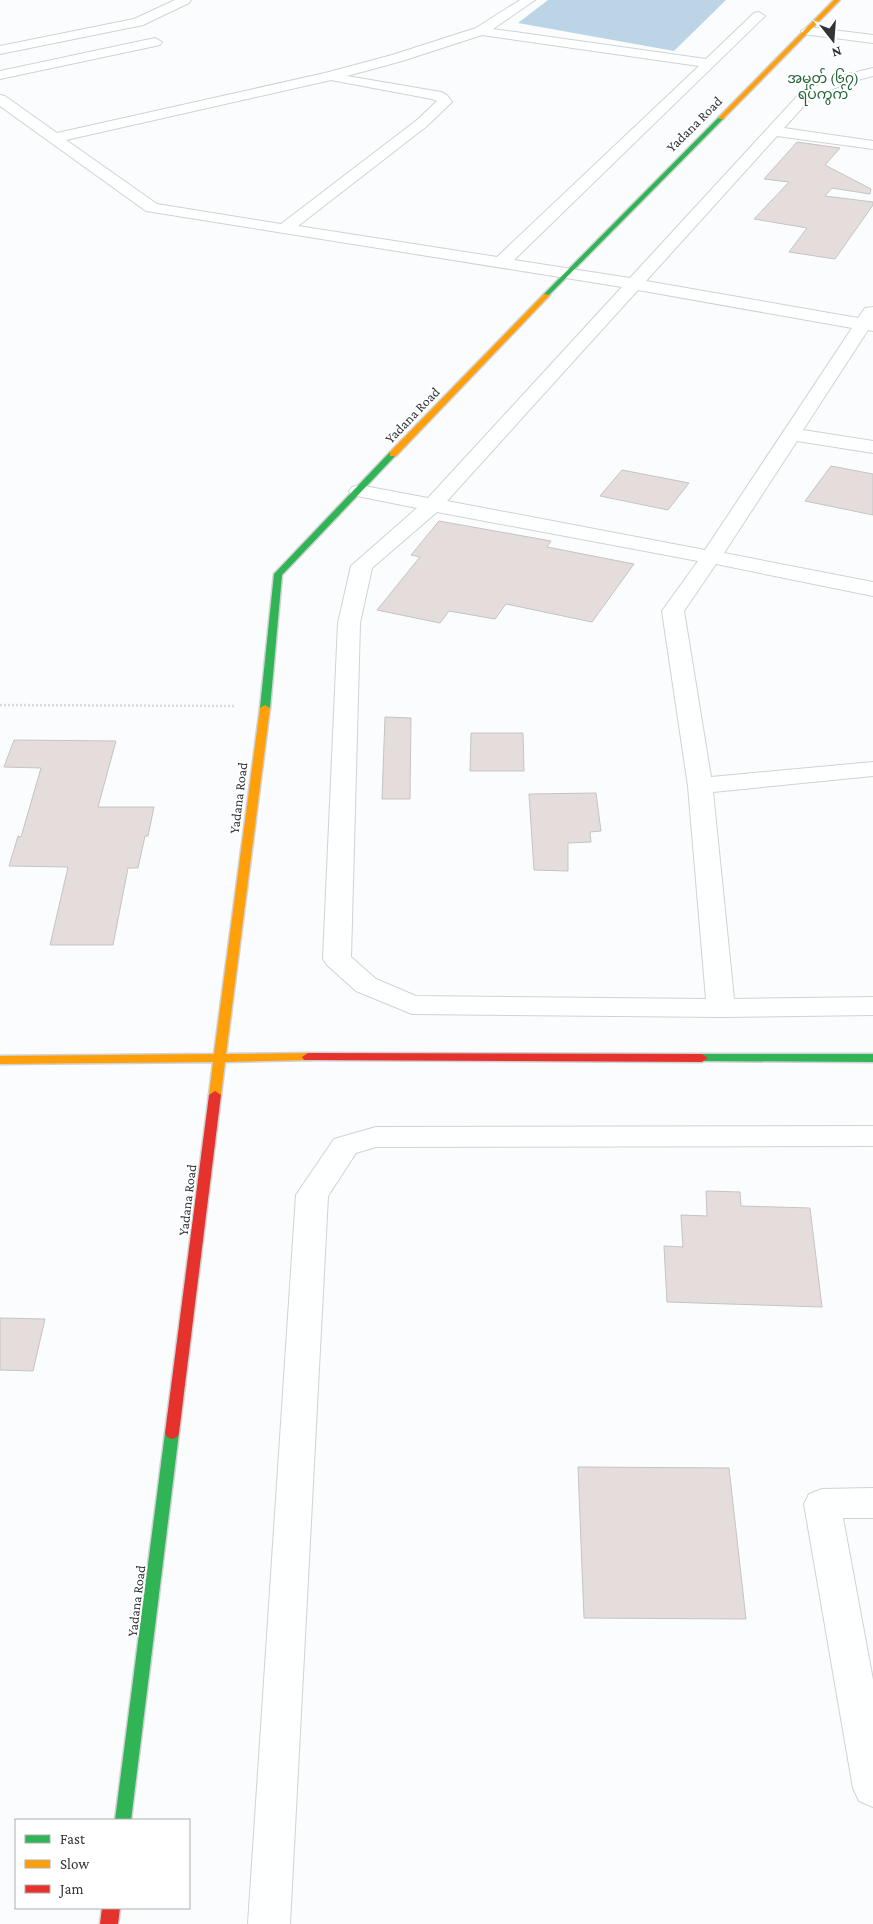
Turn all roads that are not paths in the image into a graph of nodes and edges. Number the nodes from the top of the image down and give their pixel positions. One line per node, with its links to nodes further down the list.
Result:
1 (185, 0): 9 (street)
2 (529, 0): 5 (street)
3 (837, 0): 6 (main road, Yadana Road)
4 (758, 16): 10 (street)
5 (481, 31): 10 (street); 13 (street)
6 (808, 31): 7 (street); 20 (main road, Yadana Road)
7 (873, 39)
8 (155, 42): 12 (street)
9 (0, 50)
10 (710, 64): 19 (street)
11 (873, 72): 15 (street)
12 (0, 75)
13 (327, 77): 16 (street); 18 (street)
14 (0, 99): 16 (street)
15 (774, 131): 17 (street); 21 (street)
16 (54, 138): 18 (street)
17 (873, 144)
18 (284, 229): 19 (street)
19 (500, 264): 20 (street)
20 (567, 274): 21 (street); 25 (main road, Yadana Road)
21 (634, 284): 22 (street); 26 (street)
22 (869, 320): 23 (street)
23 (790, 434): 24 (street); 27 (street)
24 (873, 447)
25 (359, 491): 26 (street); 33 (main road, Yadana Road)
26 (433, 505): 27 (street); 32 (street)
27 (711, 556): 28 (street); 30 (street)
28 (873, 589)
29 (873, 769): 30 (street)
30 (700, 786): 32 (street)
31 (873, 1006): 32 (street)
32 (721, 1008)
33 (221, 1057): 34 (main road); 35 (main road); 39 (main road, Yadana Road)
34 (873, 1058)
35 (0, 1060)
36 (873, 1136): 42 (street)
37 (873, 1503): 38 (street)
38 (873, 1788)
39 (123, 1819)
40 (112, 1909): 41 (main road)
41 (109, 1924)
42 (269, 1924)

